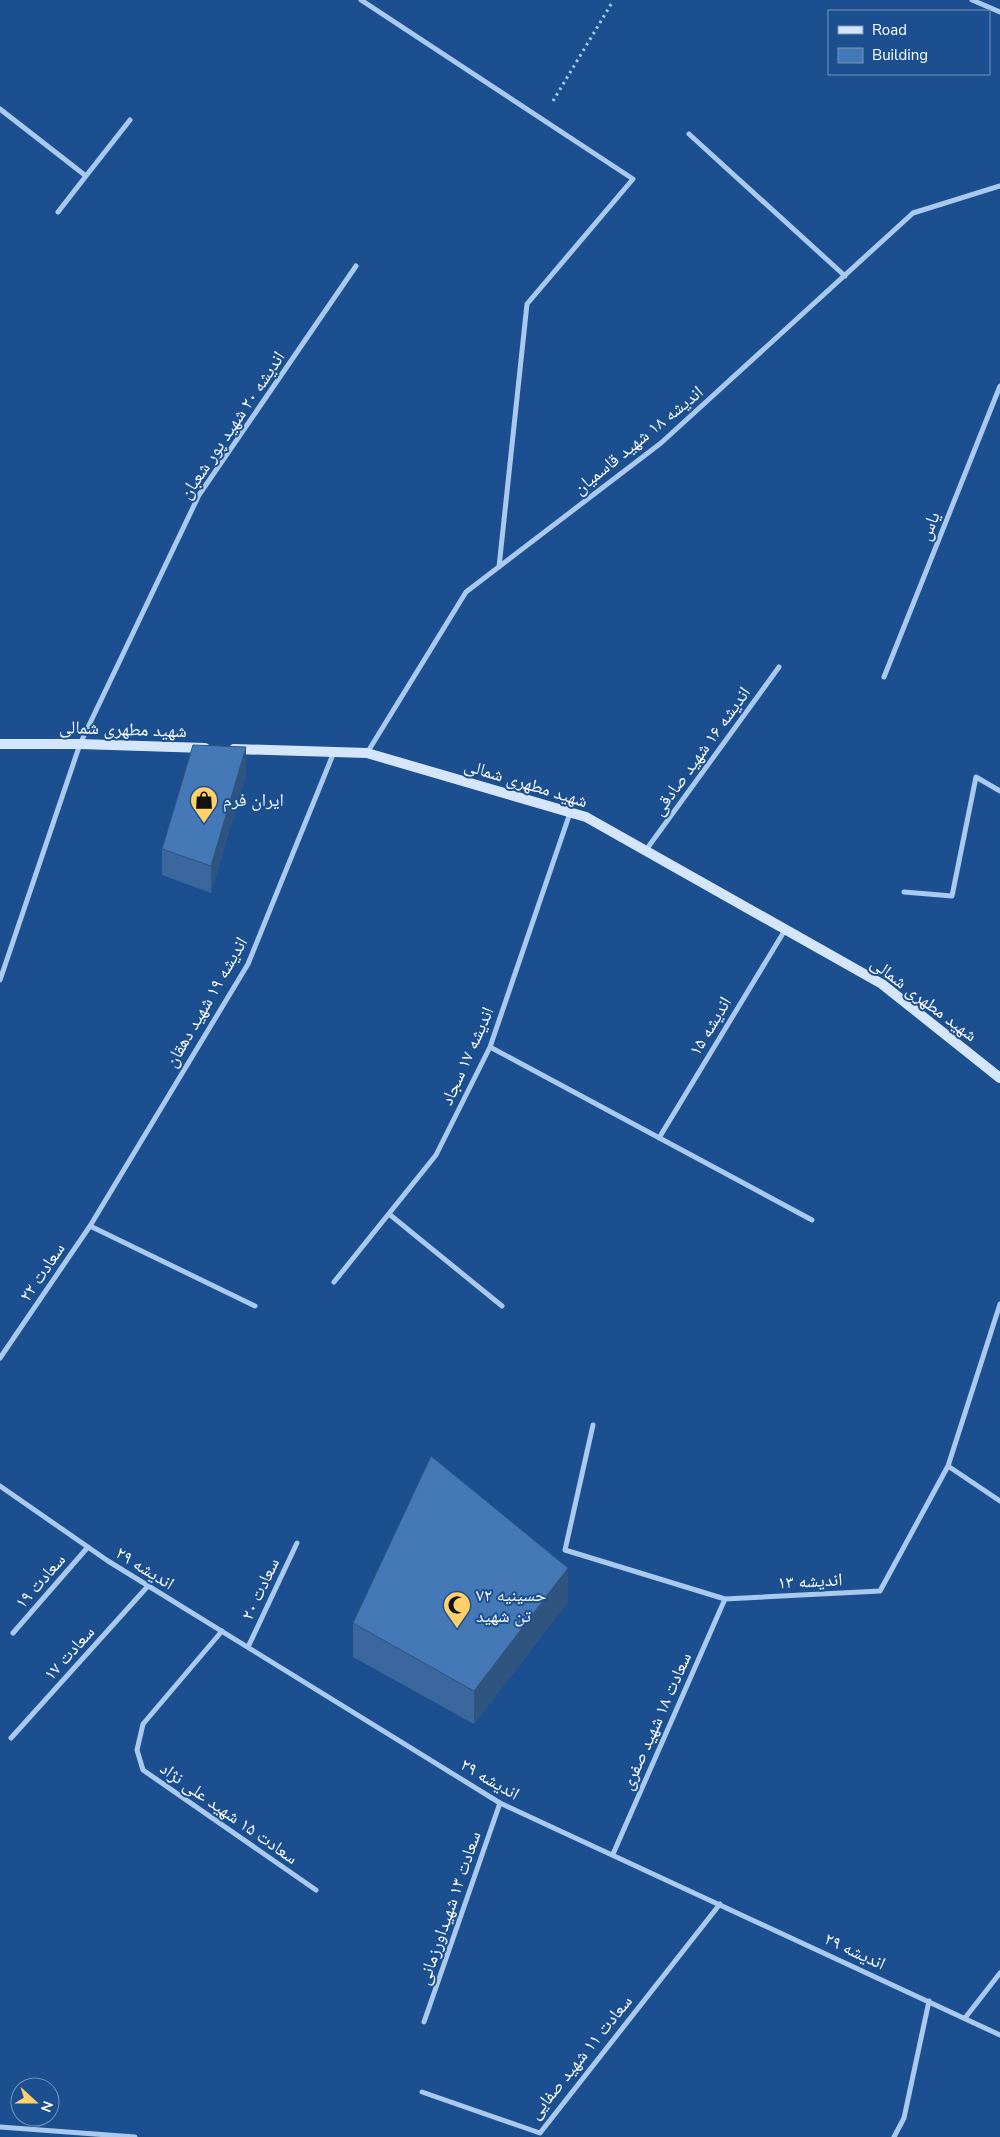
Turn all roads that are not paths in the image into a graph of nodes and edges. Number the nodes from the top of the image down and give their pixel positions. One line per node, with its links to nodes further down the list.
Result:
1 (360, 0): 13 (street)
2 (972, 0): 3 (street)
3 (1000, 12)
4 (0, 109): 7 (street)
5 (130, 120): 7 (street)
6 (689, 134): 11 (street)
7 (86, 176): 9 (street)
8 (1000, 186): 11 (street, اندیشه ۱۸ شهید قاسمیان)
9 (58, 212)
10 (356, 266): 17 (street, اندیشه ۲۰ شهید پور شعبان)
11 (845, 276): 13 (street, اندیشه ۱۸ شهید قاسمیان)
12 (1000, 386): 15 (street, یاس)
13 (499, 567): 19 (street, اندیشه ۱۸ شهید قاسمیان)
14 (779, 667): 22 (street, اندیشه ۱۶ شهید صادقی)
15 (884, 677)
16 (0, 744): 17 (main road, شهید مطهری شمالی)
17 (80, 744): 18 (main road, شهید مطهری شمالی); 25 (street, اندیشه ۲۰ شهید پور شعبان)
18 (334, 752): 19 (main road, شهید مطهری شمالی); 31 (street, اندیشه ۱۹ شهید دهقان)
19 (367, 753): 21 (main road, شهید مطهری شمالی)
20 (1000, 791): 23 (street)
21 (570, 812): 22 (main road, شهید مطهری شمالی); 26 (street, اندیشه ۱۷ سجاد)
22 (645, 851): 24 (main road, شهید مطهری شمالی)
23 (904, 892)
24 (786, 929): 27 (main road, شهید مطهری شمالی); 28 (street, اندیشه ۱۵)
25 (0, 980)
26 (490, 1047): 28 (street); 29 (street, اندیشه ۱۷ سجاد)
27 (1000, 1078)
28 (659, 1138): 30 (street)
29 (389, 1214): 32 (street, اندیشه ۱۷ سجاد); 35 (street)
30 (812, 1220)
31 (90, 1226): 34 (street); 36 (street, سعادت ۲۲)
32 (334, 1282)
33 (1000, 1304): 38 (street, اندیشه ۱۳)
34 (255, 1306)
35 (502, 1306)
36 (0, 1358)
37 (593, 1425): 44 (street, اندیشه ۱۳)
38 (948, 1466): 40 (street); 44 (street, اندیشه ۱۳)
39 (0, 1486): 42 (street, اندیشه ۲۹)
40 (1000, 1501)
41 (297, 1543): 47 (street, سعادت ۲۰)
42 (88, 1547): 43 (street, اندیشه ۲۹); 46 (street, سعادت ۱۹)
43 (148, 1586): 45 (street, اندیشه ۲۹); 48 (street, سعادت ۱۷)
44 (725, 1599): 50 (street, سعادت ۱۸ شهید صفری)
45 (222, 1631): 47 (street, اندیشه ۲۹); 51 (street, سعادت ۱۵ شهید علی نژاد)
46 (13, 1633)
47 (248, 1647): 49 (street, اندیشه ۲۹)
48 (11, 1738)
49 (500, 1803): 50 (street, اندیشه ۲۹); 56 (street, سعادت ۱۳ شهیداورزمانی)
50 (612, 1854): 52 (street, اندیشه ۲۹)
51 (316, 1890)
52 (720, 1904): 54 (street, اندیشه ۲۹); 58 (street, سعادت ۱۱ شهید صفایی)
53 (1000, 1973): 55 (street)
54 (929, 2001): 55 (street, اندیشه ۲۹); 61 (street)
55 (965, 2018): 57 (street, اندیشه ۲۹)
56 (424, 2022)
57 (1000, 2035)
58 (422, 2092)
59 (0, 2127): 60 (street)
60 (135, 2137)
61 (894, 2137)

